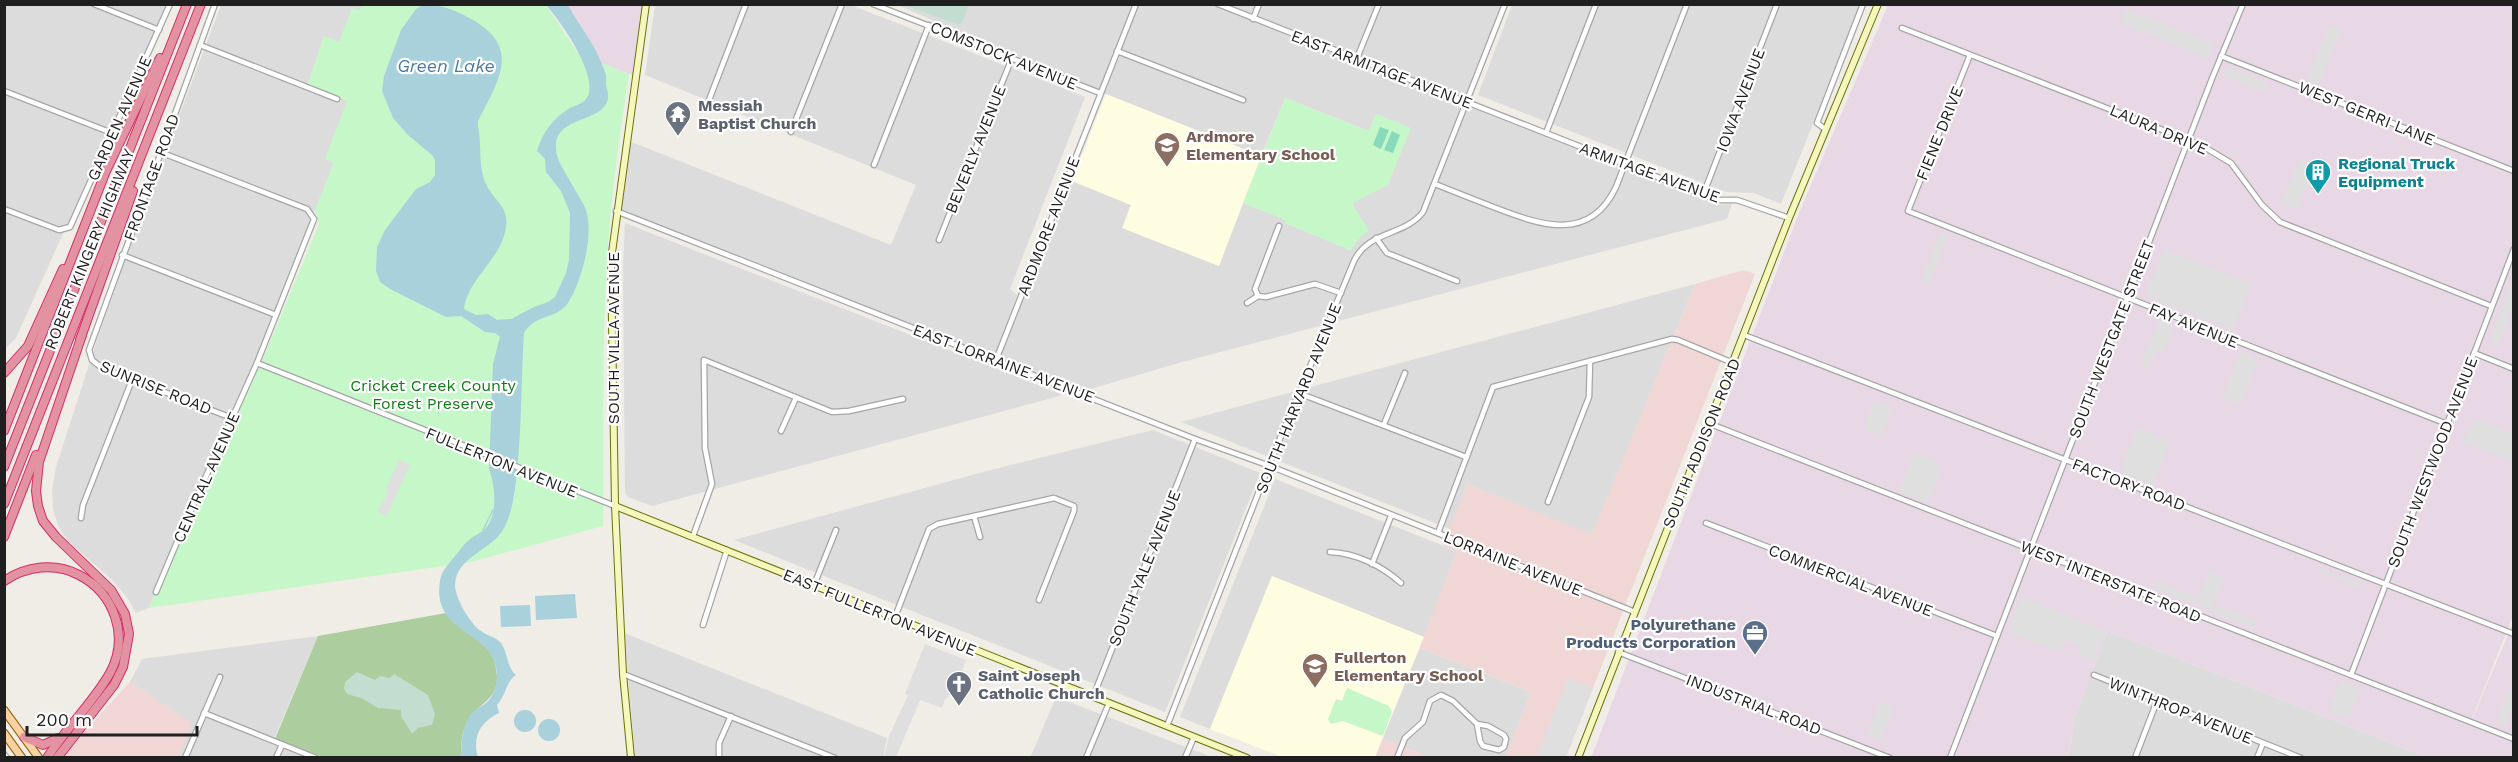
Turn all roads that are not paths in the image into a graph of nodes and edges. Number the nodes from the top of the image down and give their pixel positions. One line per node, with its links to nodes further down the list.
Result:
1 (94, 4): 24 (street)
2 (170, 4): 24 (street, GARDEN AVENUE)
3 (186, 4): 55 (highway); 91 (highway)
4 (201, 4): 32 (highway, ROBERT KINGERY HIGHWAY)
5 (216, 4): 25 (street, FRONTAGE ROAD)
6 (646, 4): 50 (street, SOUTH VILLA AVENUE)
7 (746, 4): 35 (street)
8 (843, 4): 39 (street)
9 (873, 4): 22 (street, COMSTOCK AVENUE)
10 (1136, 4): 26 (street, ARDMORE AVENUE)
11 (1218, 4): 21 (street, EAST ARMITAGE AVENUE)
12 (1259, 4): 21 (street)
13 (1378, 4): 30 (street)
14 (1505, 4): 37 (street, SOUTH HARVARD AVENUE)
15 (1596, 4): 40 (street)
16 (1687, 4): 44 (street)
17 (1777, 4): 48 (street, IOWA AVENUE)
18 (1863, 4): 38 (street, SOUTH ADDISON ROAD)
19 (1878, 4): 38 (street, SOUTH ADDISON ROAD)
20 (2242, 4): 28 (street, SOUTH WESTGATE STREET)
21 (1253, 19): 30 (street, EAST ARMITAGE AVENUE)
22 (929, 26): 29 (street, COMSTOCK AVENUE); 45 (street)
23 (1902, 28): 27 (street, LAURA DRIVE)
24 (159, 30): 41 (street, GARDEN AVENUE)
25 (200, 45): 34 (street); 43 (street, FRONTAGE ROAD)
26 (1117, 51): 33 (street, ARDMORE AVENUE); 36 (street)
27 (1970, 55): 42 (street, LAURA DRIVE); 51 (street, FIENE DRIVE)
28 (2221, 56): 42 (street, SOUTH WESTGATE STREET); 46 (street, WEST GERRI LANE)
29 (1012, 58): 33 (street, COMSTOCK AVENUE); 56 (street, BEVERLY AVENUE)
30 (1357, 58): 37 (street, EAST ARMITAGE AVENUE)
31 (4, 91): 41 (street)
32 (168, 91): 66 (highway); 93 (highway, ROBERT KINGERY HIGHWAY)
33 (1100, 93): 70 (street, ARDMORE AVENUE)
34 (337, 99)
35 (709, 100)
36 (1243, 100)
37 (1467, 102): 40 (street, EAST ARMITAGE AVENUE); 47 (street, SOUTH HARVARD AVENUE)
38 (1825, 129): 52 (street, SOUTH ADDISON ROAD)
39 (792, 132)
40 (1546, 133): 44 (street, ARMITAGE AVENUE)
41 (112, 134): 49 (street, GARDEN AVENUE)
42 (2188, 139): 62 (street, SOUTH WESTGATE STREET); 64 (street, LAURA DRIVE)
43 (160, 152): 58 (street, FRONTAGE ROAD); 65 (street, CENTRAL AVENUE)
44 (1624, 164): 47 (street); 48 (street, ARMITAGE AVENUE)
45 (874, 165)
46 (2514, 171)
47 (1435, 184): 54 (street, SOUTH HARVARD AVENUE)
48 (1703, 195): 52 (street, ARMITAGE AVENUE)
49 (4, 209)
50 (616, 211): 70 (street, EAST LORRAINE AVENUE); 94 (street, SOUTH VILLA AVENUE)
51 (1908, 211): 62 (street, FAY AVENUE)
52 (1789, 218): 67 (street, SOUTH ADDISON ROAD)
53 (1279, 226): 61 (street)
54 (1376, 238): 59 (street); 60 (street, SOUTH HARVARD AVENUE)
55 (79, 240): 75 (highway); 85 (highway)
56 (939, 240)
57 (2514, 249): 64 (street, SOUTH WESTWOOD AVENUE)
58 (122, 255): 65 (street); 68 (street, FRONTAGE ROAD)
59 (1457, 281)
60 (1341, 293): 61 (street); 78 (street, SOUTH HARVARD AVENUE)
61 (1258, 296): 63 (street)
62 (2127, 298): 84 (street, FAY AVENUE); 89 (street, SOUTH WESTGATE STREET)
63 (1247, 303)
64 (2491, 306): 69 (street, SOUTH WESTWOOD AVENUE)
65 (276, 315): 72 (street, CENTRAL AVENUE)
66 (82, 335): 101 (highway); 144 (highway)
67 (1744, 335): 73 (street, SOUTH ADDISON ROAD); 89 (street, FACTORY ROAD)
68 (88, 350): 77 (street, SUNRISE ROAD)
69 (2474, 353): 74 (street); 84 (street, SOUTH WESTWOOD AVENUE)
70 (996, 360): 87 (street, EAST LORRAINE AVENUE)
71 (1590, 361): 73 (street); 88 (street); 92 (street)
72 (257, 363): 81 (street, CENTRAL AVENUE); 94 (street, FULLERTON AVENUE)
73 (1733, 363): 82 (street, SOUTH ADDISON ROAD)
74 (2514, 369)
75 (4, 373)
76 (1405, 373): 83 (street)
77 (132, 380): 81 (street, SUNRISE ROAD); 97 (street)
78 (1301, 394): 83 (street); 90 (street, SOUTH HARVARD AVENUE)
79 (796, 398): 80 (street); 86 (street); 102 (street)
80 (903, 399)
81 (232, 418): 112 (street, CENTRAL AVENUE)
82 (1708, 423): 104 (street, WEST INTERSTATE ROAD); 114 (street, SOUTH ADDISON ROAD)
83 (1384, 424): 88 (street)
84 (2446, 424): 110 (street, SOUTH WESTWOOD AVENUE)
85 (4, 431)
86 (781, 431)
87 (1195, 439): 90 (street, EAST LORRAINE AVENUE); 124 (street, SOUTH YALE AVENUE)
88 (1466, 457): 100 (street)
89 (2065, 459): 104 (street, SOUTH WESTGATE STREET); 110 (street, FACTORY ROAD)
90 (1270, 465): 96 (street, EAST LORRAINE AVENUE); 131 (street, SOUTH HARVARD AVENUE)
91 (4, 467)
92 (1548, 502)
93 (4, 504)
94 (615, 506): 102 (street, EAST FULLERTON AVENUE); 120 (street, SOUTH VILLA AVENUE)
95 (974, 516): 103 (street); 113 (street); 115 (street)
96 (1391, 516): 100 (street, LORRAINE AVENUE); 107 (street)
97 (81, 518)
98 (1706, 523): 118 (street, COMMERCIAL AVENUE)
99 (836, 530): 111 (street)
100 (1438, 533): 114 (street, LORRAINE AVENUE)
101 (4, 537)
102 (693, 537): 105 (street, EAST FULLERTON AVENUE)
103 (980, 537)
104 (2030, 549): 118 (street, SOUTH WESTGATE STREET); 122 (street, WEST INTERSTATE ROAD)
105 (727, 550): 111 (street, EAST FULLERTON AVENUE); 116 (street)
106 (1330, 552): 107 (street)
107 (1372, 564): 109 (street)
108 (4, 581): 133 (highway)
109 (1401, 583)
110 (2385, 583): 117 (street, FACTORY ROAD); 122 (street, SOUTH WESTWOOD AVENUE)
111 (814, 585): 115 (street, EAST FULLERTON AVENUE)
112 (156, 592)
113 (1039, 600)
114 (1635, 612): 119 (street, SOUTH ADDISON ROAD)
115 (895, 617): 124 (street, EAST FULLERTON AVENUE)
116 (703, 625)
117 (2514, 634)
118 (1997, 636): 157 (street, SOUTH WESTGATE STREET)
119 (1618, 652): 155 (street, SOUTH ADDISON ROAD); 156 (street, INDUSTRIAL ROAD)
120 (623, 674): 129 (street); 148 (street, SOUTH VILLA AVENUE)
121 (2094, 675): 125 (street, WINTHROP AVENUE)
122 (2351, 675): 136 (street, WEST INTERSTATE ROAD)
123 (220, 677): 128 (street)
124 (1093, 697): 126 (street, EAST FULLERTON AVENUE)
125 (2157, 700): 137 (street, WINTHROP AVENUE); 158 (street)
126 (1109, 703): 131 (street, EAST FULLERTON AVENUE); 151 (street)
127 (4, 710): 134 (main road)
128 (204, 713): 138 (street); 145 (street)
129 (731, 716): 149 (street); 150 (street)
130 (1477, 724): 130 (street); 154 (street)
131 (1167, 726): 135 (street, EAST FULLERTON AVENUE)
132 (4, 733): 141 (main road)
133 (63, 735): 134 (highway); 143 (highway)
134 (24, 737): 142 (main road)
135 (1194, 737): 152 (street); 153 (street, EAST FULLERTON AVENUE)
136 (2514, 739)
137 (2263, 743): 159 (street); 160 (street, WINTHROP AVENUE)
138 (282, 744): 146 (street); 147 (street)
139 (4, 754): 140 (street)
140 (7, 758)
141 (22, 758)
142 (39, 758)
143 (47, 758)
144 (57, 758)
145 (185, 758)
146 (276, 758)
147 (316, 758)
148 (631, 758)
149 (719, 758)
150 (835, 758)
151 (1086, 758)
152 (1185, 758)
153 (1247, 758)
154 (1397, 758)
155 (1578, 758)
156 (1890, 758)
157 (1950, 758)
158 (2135, 758)
159 (2257, 758)
160 (2301, 758)

